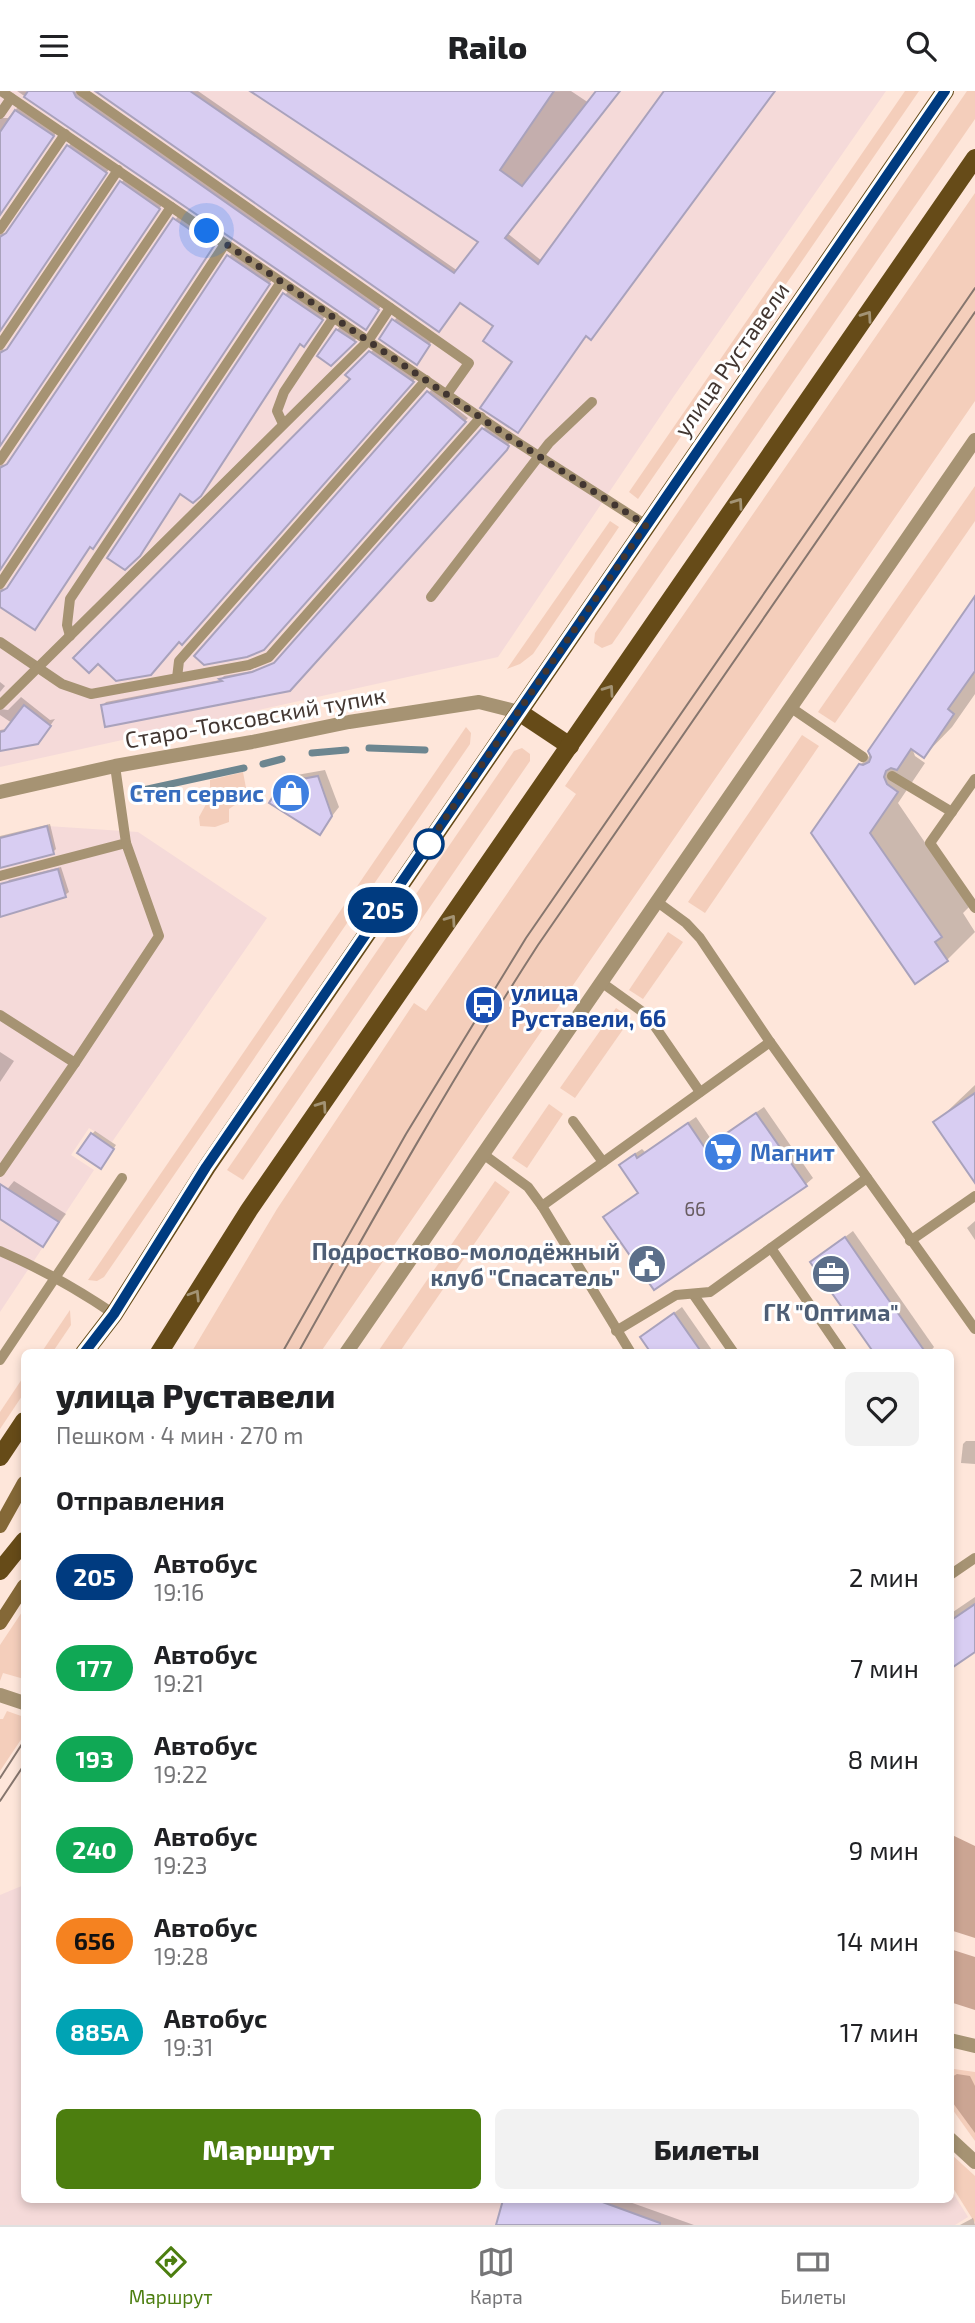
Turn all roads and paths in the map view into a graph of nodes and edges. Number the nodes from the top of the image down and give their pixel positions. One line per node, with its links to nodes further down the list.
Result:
1 (81, 91): 12 (lane)
2 (945, 91): 24 (main road, улица Руставели)
3 (6, 94): 4 (lane); 5 (lane)
4 (0, 114)
5 (65, 134): 7 (lane); 9 (lane)
6 (975, 158): 34 (main road, one-way to 6)
7 (118, 170): 8 (lane); 15 (lane)
8 (171, 207): 10 (lane); 23 (lane)
9 (0, 229)
10 (226, 244): 11 (lane); 25 (lane)
11 (281, 282): 13 (lane); 27 (lane)
12 (390, 308): 14 (lane); 17 (lane)
13 (334, 317): 14 (lane); 20 (lane)
14 (368, 341): 16 (lane); 20 (lane)
15 (0, 345)
16 (426, 380): 17 (lane); 30 (lane)
17 (447, 394): 19 (lane)
18 (592, 402): 22 (lane)
19 (481, 417): 22 (lane); 30 (lane)
20 (284, 424): 27 (lane)
21 (975, 440): 32 (street)
22 (539, 456): 24 (lane); 26 (lane)
23 (0, 460)
24 (646, 525): 33 (main road, улица Руставели)
25 (0, 584)
26 (431, 597)
27 (70, 636): 29 (lane)
28 (0, 642): 29 (lane)
29 (38, 668): 30 (lane); 31 (lane)
30 (177, 678)
31 (0, 705)
32 (790, 708): 35 (lane); 43 (street)
33 (519, 712): 34 (main road); 36 (street, Старо-Токсовский тупик); 63 (main road, улица Руставели)
34 (570, 746): 67 (main road, one-way to 34)
35 (863, 757)
36 (116, 766): 39 (street, Старо-Токсовский тупик); 41 (lane)
37 (892, 776): 40 (lane)
38 (975, 779): 40 (lane)
39 (0, 792)
40 (952, 813): 44 (lane)
41 (126, 843): 42 (lane); 48 (lane)
42 (0, 876)
43 (656, 901): 45 (street); 47 (lane)
44 (975, 908)
45 (601, 982): 49 (lane); 51 (street)
46 (0, 1015): 48 (lane)
47 (770, 1042): 49 (lane); 55 (lane)
48 (75, 1063): 53 (lane)
49 (700, 1092): 52 (lane)
50 (573, 1121): 52 (lane)
51 (483, 1154): 57 (lane); 68 (street)
52 (603, 1162): 57 (lane)
53 (0, 1172)
54 (122, 1178): 61 (lane)
55 (867, 1178): 58 (lane); 59 (lane)
56 (975, 1196): 58 (lane)
57 (542, 1206): 65 (lane)
58 (910, 1241): 64 (lane)
59 (771, 1248): 62 (lane); 71 (lane)
60 (0, 1251): 61 (lane)
61 (54, 1277): 63 (lane); 72 (lane)
62 (693, 1294): 65 (lane); 70 (lane)
63 (114, 1314): 66 (main road, улица Руставели)
64 (975, 1329)
65 (616, 1331): 69 (lane)
66 (90, 1349)
67 (162, 1349)
68 (349, 1349)
69 (628, 1349)
70 (731, 1349)
71 (840, 1349)
72 (0, 1360)
73 (21, 1426): 74 (main road)
74 (0, 1457)
75 (21, 1488): 76 (main road)
76 (0, 1526)
77 (21, 1545): 79 (main road)
78 (975, 1558): 80 (lane)
79 (0, 1571)
80 (954, 1572)
81 (21, 1591): 82 (main road)
82 (0, 1623)
83 (0, 1695): 84 (street)
84 (21, 1702)
85 (954, 2041): 86 (street)
86 (975, 2046)
87 (954, 2143): 88 (street)
88 (975, 2162)

